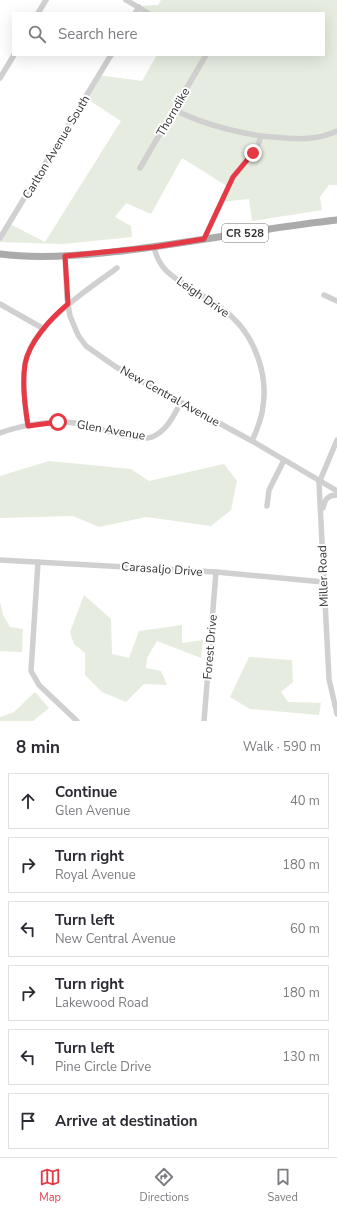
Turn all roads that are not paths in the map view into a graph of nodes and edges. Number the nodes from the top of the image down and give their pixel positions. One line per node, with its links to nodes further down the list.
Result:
1 (46, 0): 4 (street)
2 (126, 0): 3 (street)
3 (138, 7): 5 (street); 6 (street)
4 (39, 12)
5 (136, 12)
6 (146, 12)
7 (13, 56): 10 (street)
8 (110, 56): 16 (street, Carlton Avenue South)
9 (205, 56): 11 (street, Thorndike)
10 (0, 78)
11 (175, 110): 13 (street); 14 (street, Thorndike)
12 (337, 131): 13 (street)
13 (260, 136): 17 (street)
14 (140, 168)
15 (337, 220): 17 (main road, CR 528)
16 (0, 238)
17 (204, 239): 18 (main road, CR 528)
18 (154, 247): 20 (main road, CR 528); 31 (street, Leigh Drive)
19 (0, 254): 20 (main road, CR 528)
20 (65, 256): 25 (street, New Central Avenue)
21 (117, 268): 25 (street)
22 (324, 295): 23 (street)
23 (337, 301)
24 (0, 304): 26 (street)
25 (68, 304): 26 (street); 27 (street, New Central Avenue)
26 (44, 328): 28 (street)
27 (181, 402): 28 (street, Glen Avenue); 31 (street, New Central Avenue)
28 (28, 426): 29 (street, Glen Avenue)
29 (0, 433)
30 (337, 440): 33 (street, Miller Road)
31 (252, 441): 32 (street, New Central Avenue)
32 (284, 460): 33 (street, New Central Avenue); 36 (street)
33 (320, 481): 34 (street, New Central Avenue); 37 (street, Miller Road)
34 (337, 491)
35 (337, 495): 37 (street)
36 (267, 506)
37 (321, 523): 41 (street, Miller Road)
38 (0, 560): 39 (street, Carasaljo Drive)
39 (38, 562): 40 (street, Carasaljo Drive); 43 (street)
40 (216, 572): 41 (street, Carasaljo Drive); 44 (street, Forest Drive)
41 (323, 582): 42 (street, Miller Road)
42 (337, 714)
43 (77, 721)
44 (204, 721)

